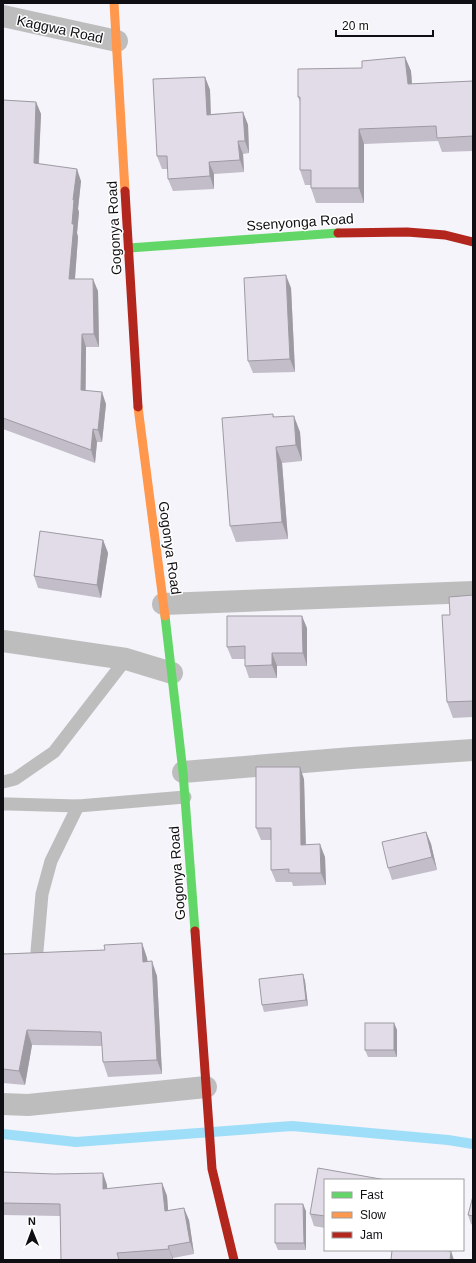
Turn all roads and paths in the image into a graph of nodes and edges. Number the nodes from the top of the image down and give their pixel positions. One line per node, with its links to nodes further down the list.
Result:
1 (114, 3): 3 (street, Gogonya Road)
2 (3, 16): 3 (street, Kaggwa Road)
3 (118, 41): 5 (street, Gogonya Road)
4 (473, 242): 5 (street, Ssenyonga Road)
5 (129, 248): 7 (street, Gogonya Road)
6 (473, 592): 7 (street)
7 (163, 604): 10 (street, Gogonya Road)
8 (3, 641): 9 (street)
9 (126, 659): 10 (street); 13 (lane)
10 (172, 673): 12 (street, Gogonya Road)
11 (473, 750): 12 (street)
12 (183, 772): 14 (street, Gogonya Road)
13 (3, 782)
14 (185, 797): 16 (lane); 18 (street, Gogonya Road)
15 (3, 804): 16 (lane)
16 (78, 806): 17 (lane)
17 (37, 951)
18 (207, 1092): 19 (street); 20 (street, Gogonya Road)
19 (3, 1104)
20 (234, 1260)

